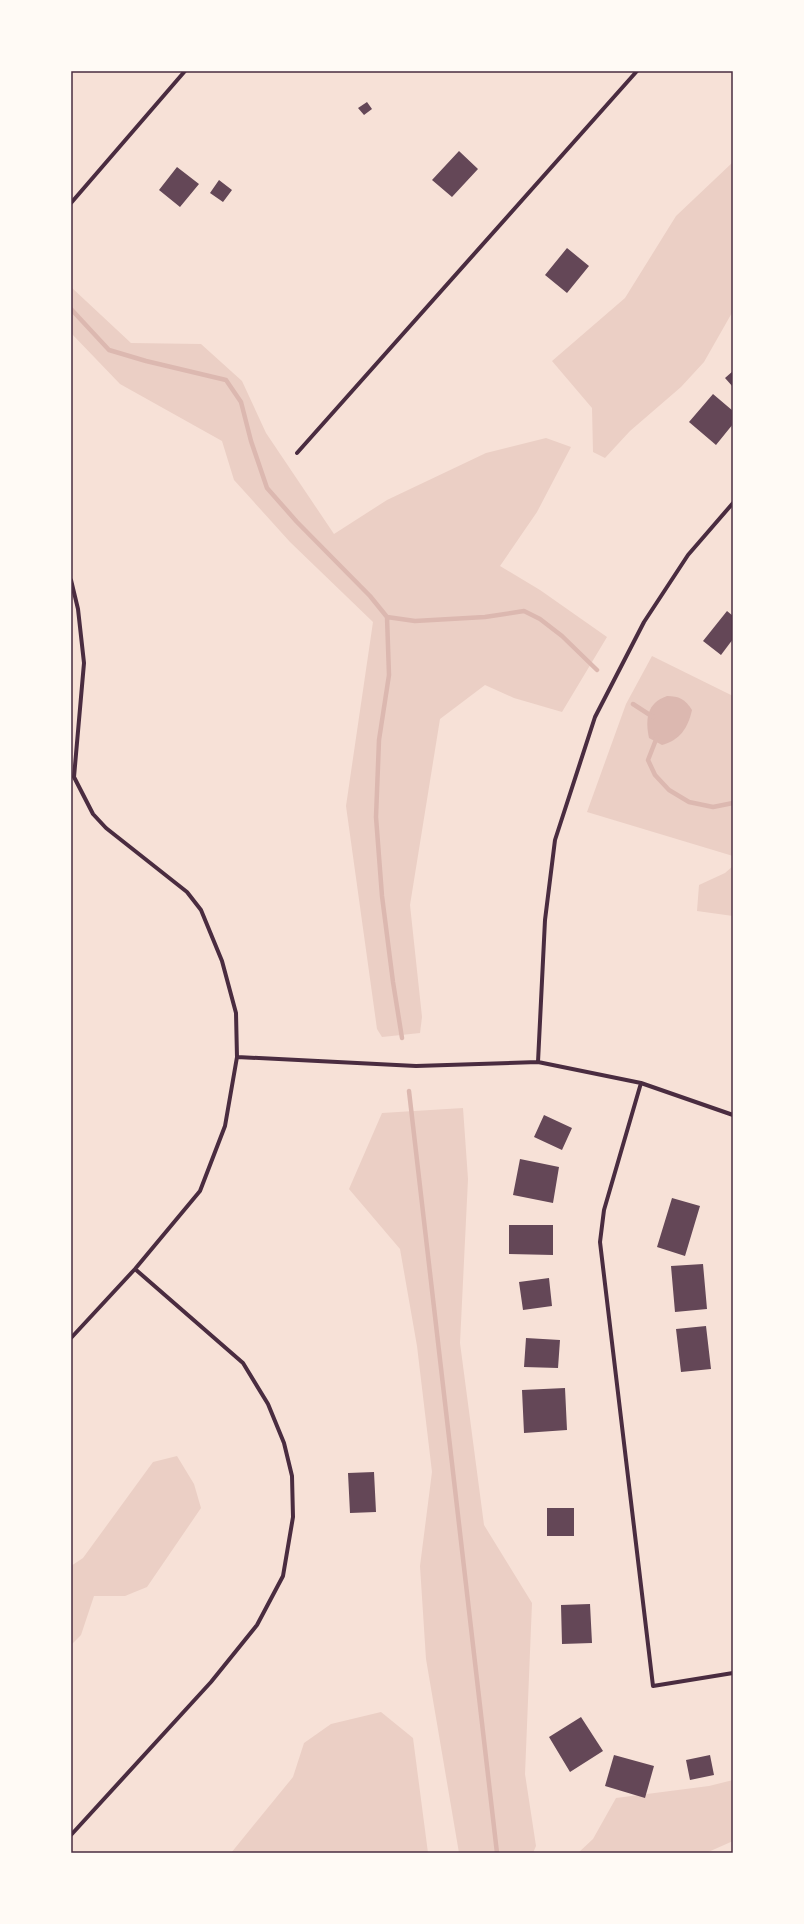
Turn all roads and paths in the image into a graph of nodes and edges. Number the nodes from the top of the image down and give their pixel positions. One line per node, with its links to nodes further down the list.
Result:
1 (185, 71): 3 (street)
2 (637, 71): 4 (street)
3 (71, 203)
4 (296, 453)
5 (733, 503): 8 (street)
6 (71, 580): 7 (street)
7 (237, 1057): 8 (street); 11 (street)
8 (538, 1062): 9 (street)
9 (642, 1083): 10 (street); 13 (street)
10 (733, 1115)
11 (135, 1269): 12 (street); 14 (street)
12 (71, 1338)
13 (733, 1672)
14 (71, 1835)

